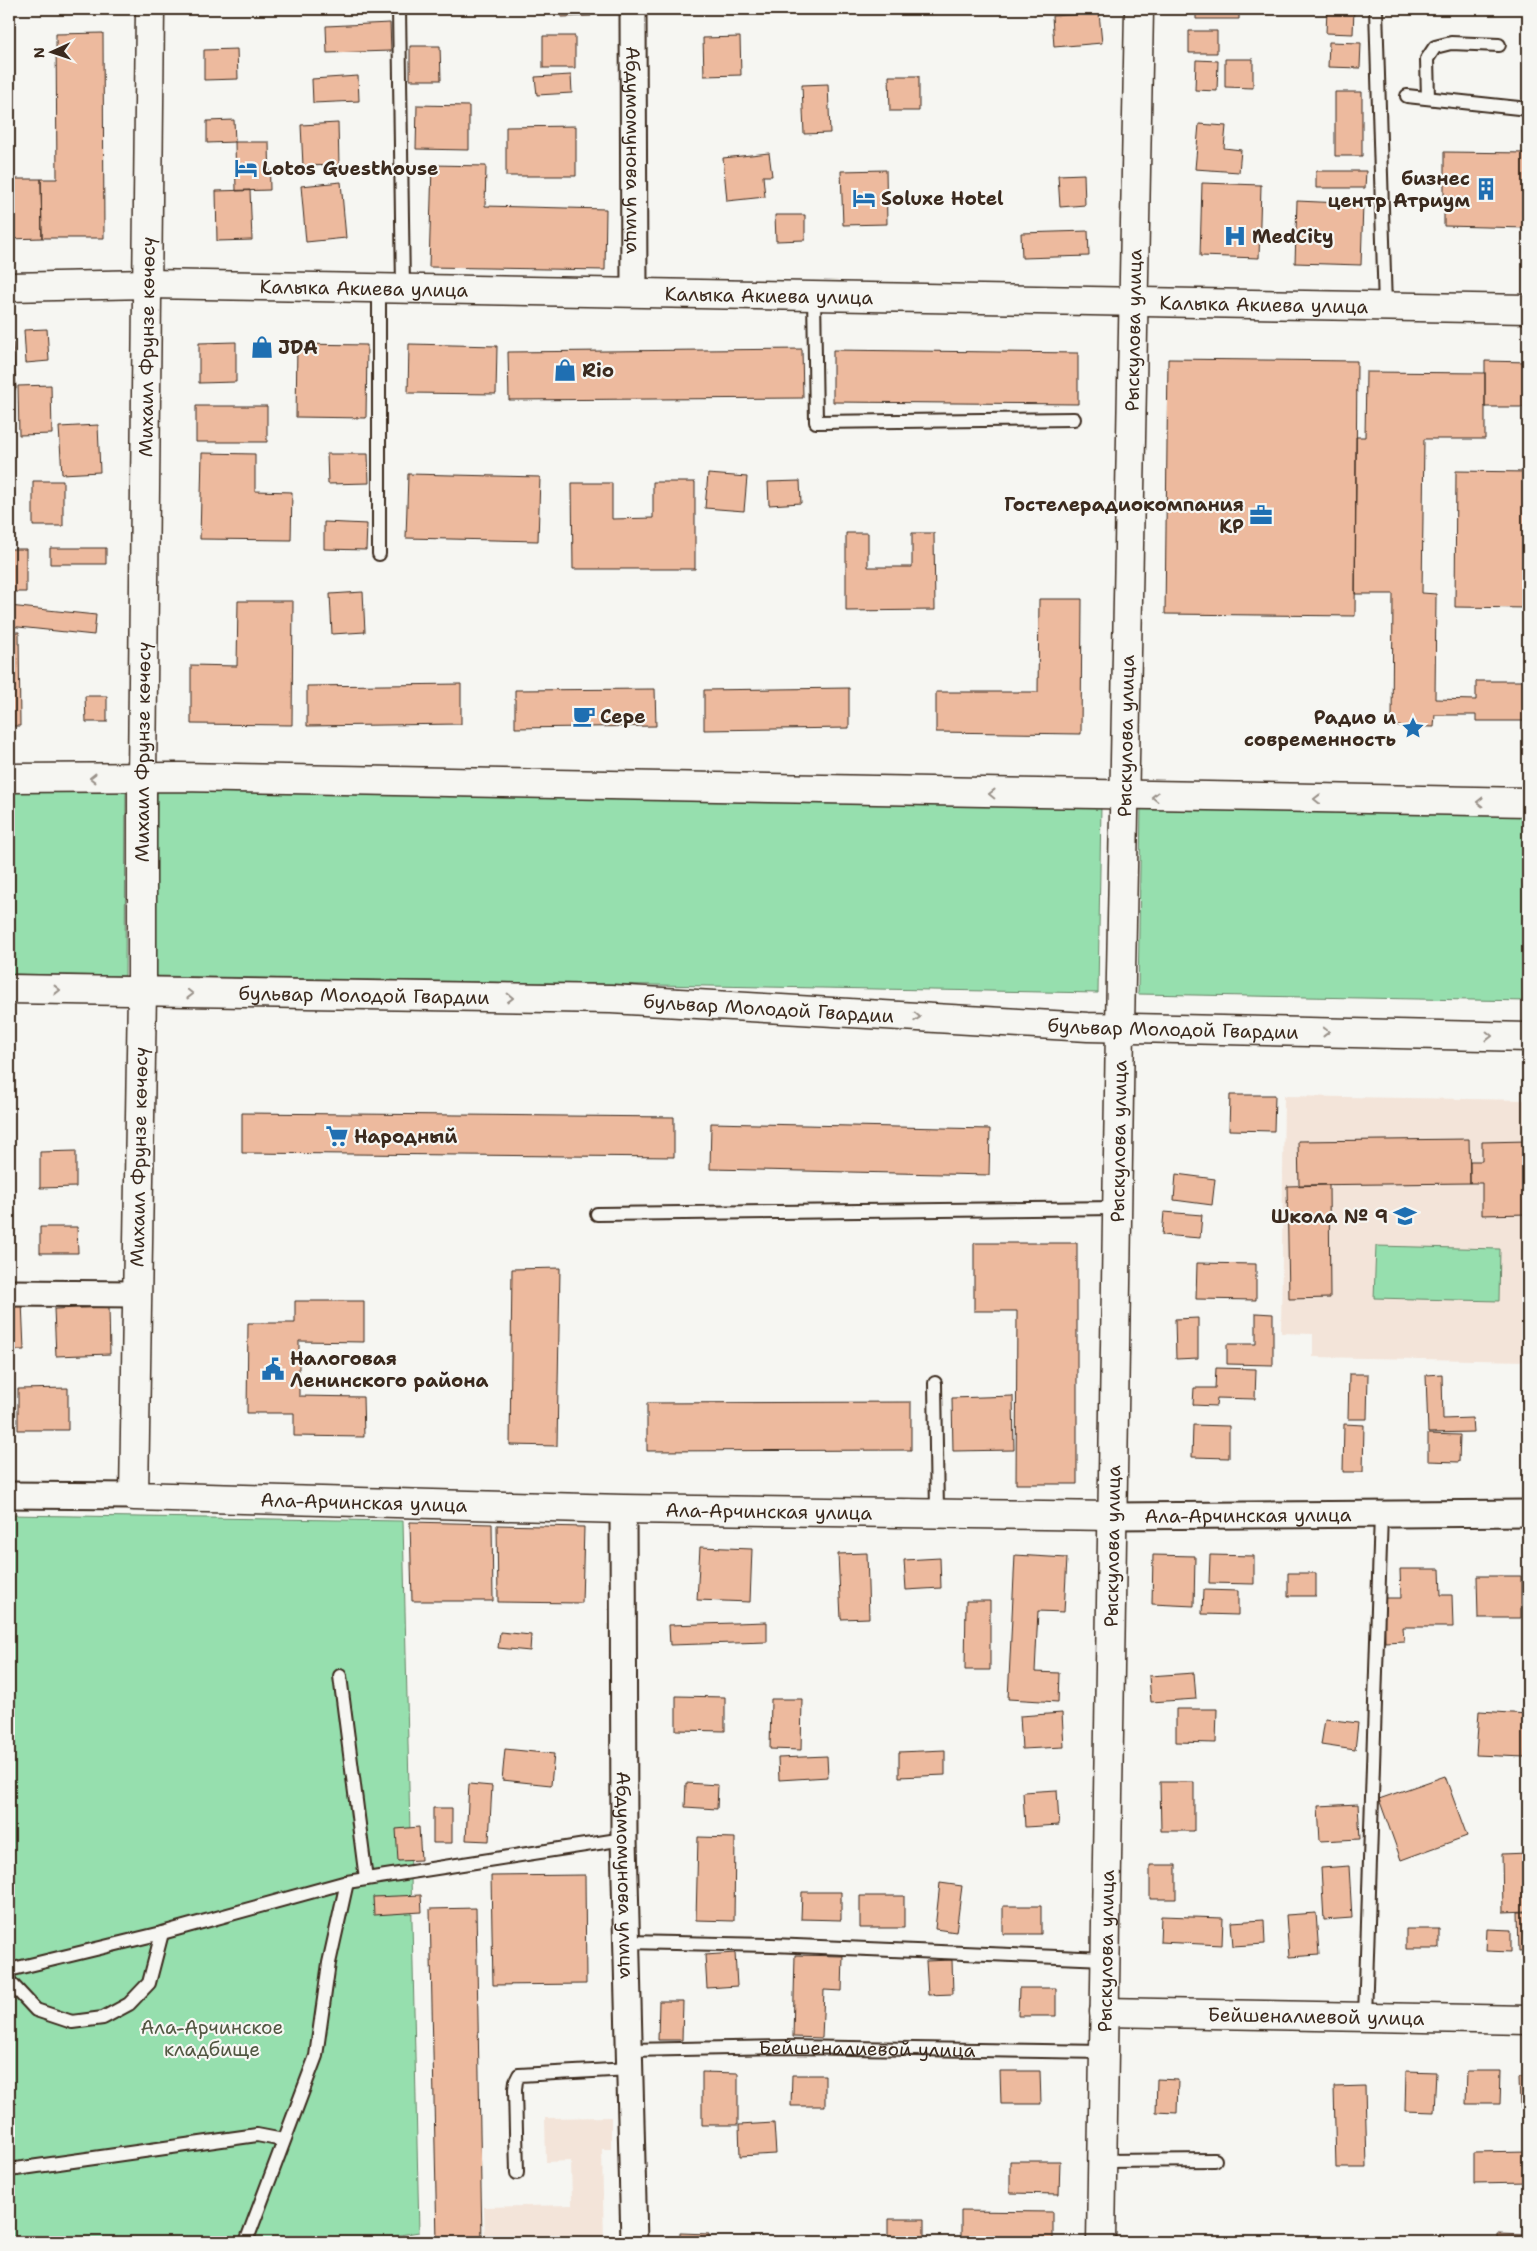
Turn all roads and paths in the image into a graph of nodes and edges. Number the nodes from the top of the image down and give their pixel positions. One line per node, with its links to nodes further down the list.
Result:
1 (150, 9): 10 (main road, Михаил Фрунзе көчөсү)
2 (399, 9): 12 (lane)
3 (633, 9): 13 (street, Абдумомунова улица)
4 (1139, 9): 15 (main road, Рыскулова улица)
5 (1376, 9): 16 (lane)
6 (1499, 45): 8 (lane)
7 (1407, 96): 8 (lane)
8 (1428, 98): 9 (lane)
9 (1528, 109)
10 (148, 284): 11 (main road, Калыка Акиева улица); 12 (main road, Калыка Акиева улица); 20 (main road, Михаил Фрунзе көчөсү)
11 (9, 287)
12 (391, 288): 13 (main road, Калыка Акиева улица); 19 (lane)
13 (634, 292): 14 (main road, Калыка Акиева улица)
14 (814, 296): 15 (main road, Калыка Акиева улица); 18 (lane)
15 (1134, 301): 16 (main road, Калыка Акиева улица); 22 (main road, Рыскулова улица)
16 (1385, 307): 17 (main road, Калыка Акиева улица)
17 (1528, 310)
18 (1074, 419)
19 (379, 554)
20 (142, 777): 21 (main road, one-way to 21); 22 (main road, one-way to 20); 25 (main road, Михаил Фрунзе көчөсү)
21 (9, 778)
22 (1125, 796): 23 (main road, one-way to 22); 26 (main road, Рыскулова улица)
23 (1528, 802)
24 (9, 989): 25 (main road, бульвар Молодой Гвардии, one-way to 25)
25 (142, 991): 26 (main road, бульвар Молодой Гвардии, one-way to 26); 31 (main road, Михаил Фрунзе көчөсү)
26 (1120, 1028): 27 (main road, бульвар Молодой Гвардии, one-way to 27); 28 (main road, Рыскулова улица)
27 (1528, 1037)
28 (1117, 1208): 29 (lane); 39 (main road, Рыскулова улица)
29 (596, 1214)
30 (9, 1293): 31 (street)
31 (136, 1294): 34 (main road, Михаил Фрунзе көчөсү)
32 (935, 1382): 36 (lane)
33 (9, 1494): 34 (street, Ала-Арчинская улица)
34 (134, 1496): 35 (main road, Ала-Арчинская улица)
35 (623, 1509): 36 (main road, Ала-Арчинская улица); 41 (street, Абдумомунова улица)
36 (937, 1513): 39 (main road, Ала-Арчинская улица)
37 (1528, 1513): 38 (street, Ала-Арчинская улица)
38 (1382, 1514): 39 (street, Ала-Арчинская улица); 50 (lane)
39 (1112, 1516): 46 (main road, Рыскулова улица)
40 (340, 1676): 42 (lane)
41 (624, 1839): 42 (lane); 45 (street, Абдумомунова улица)
42 (366, 1879): 43 (lane)
43 (347, 1882): 44 (lane); 54 (lane)
44 (162, 1933): 47 (lane); 48 (lane)
45 (627, 1942): 46 (lane); 53 (street, Абдумомунова улица)
46 (1105, 1960): 49 (main road, Рыскулова улица)
47 (9, 1970)
48 (9, 1981)
49 (1104, 2012): 50 (main road, Бейшеналиевой улица); 52 (main road, Рыскулова улица)
50 (1365, 2017): 51 (main road, Бейшеналиевой улица)
51 (1528, 2020)
52 (1104, 2052): 53 (lane, Бейшеналиевой улица); 56 (main road, Рыскулова улица)
53 (629, 2060): 58 (lane, Бейшеналиевой улица); 60 (street, Абдумомунова улица)
54 (283, 2140): 57 (lane); 59 (lane)
55 (1215, 2160): 56 (lane)
56 (1102, 2161): 61 (main road, Рыскулова улица)
57 (9, 2170)
58 (517, 2173)
59 (246, 2242)
60 (634, 2242)
61 (1101, 2242)

